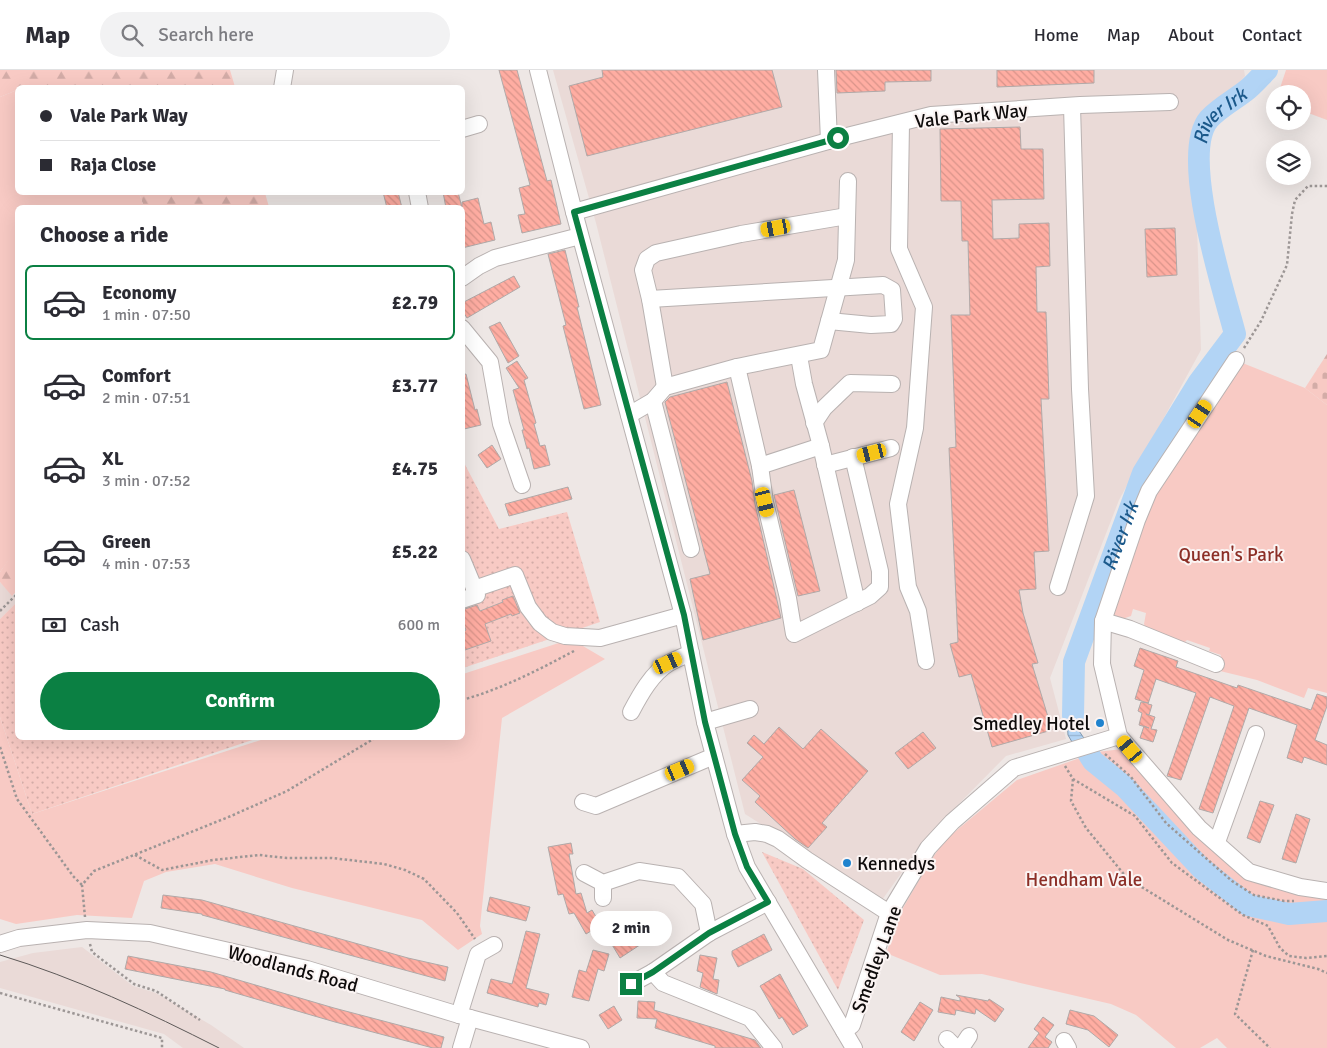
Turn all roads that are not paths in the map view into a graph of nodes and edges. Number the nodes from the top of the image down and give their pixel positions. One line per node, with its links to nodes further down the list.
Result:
1 (285, 70): 4 (street)
2 (539, 70): 12 (street)
3 (826, 70): 10 (street)
4 (282, 85)
5 (1170, 102): 6 (street, Vale Park Way)
6 (1072, 106): 7 (street, Vale Park Way); 38 (street)
7 (901, 123): 10 (street, Vale Park Way); 44 (street)
8 (478, 124): 9 (street)
9 (465, 128)
10 (829, 141): 12 (street, Vale Park Way)
11 (848, 181): 13 (street)
12 (574, 212): 14 (street)
13 (847, 216): 16 (street); 17 (street)
14 (580, 236): 15 (street); 26 (street)
15 (465, 276)
16 (838, 287): 17 (street); 18 (street); 18 (street)
17 (650, 299): 24 (street)
18 (830, 321): 20 (street)
19 (465, 332): 35 (street)
20 (799, 356): 22 (street); 27 (street)
21 (1236, 360): 42 (street)
22 (737, 367): 24 (street); 34 (street)
23 (892, 384): 27 (street)
24 (665, 387): 25 (street)
25 (652, 401): 26 (street); 28 (street)
26 (629, 415): 30 (street)
27 (814, 423): 29 (street)
28 (663, 441): 30 (street); 36 (street)
29 (821, 446): 33 (street); 34 (street)
30 (638, 448): 41 (street)
31 (891, 448): 32 (street)
32 (853, 457): 33 (street); 40 (street)
33 (825, 465): 40 (street)
34 (760, 466): 40 (street)
35 (522, 485)
36 (691, 549)
37 (465, 578): 39 (street)
38 (1058, 587)
39 (468, 595): 41 (street)
40 (857, 603)
41 (684, 615): 43 (street)
42 (1103, 621): 45 (street); 50 (street)
43 (691, 653): 47 (street); 48 (street)
44 (926, 661)
45 (1216, 664)
46 (750, 709): 48 (street)
47 (631, 712)
48 (705, 722): 51 (street)
49 (1256, 734): 54 (street)
50 (1119, 736): 54 (street); 58 (street, Smedley Lane)
51 (714, 756): 52 (street); 53 (street)
52 (583, 802)
53 (735, 834): 57 (street); 58 (street)
54 (1217, 842): 56 (street)
55 (584, 873): 59 (street)
56 (1327, 892)
57 (768, 902): 59 (street); 65 (street)
58 (889, 913): 65 (street, Smedley Lane)
59 (709, 933): 62 (street)
60 (0, 944): 64 (street, Woodlands Road)
61 (494, 945): 64 (street)
62 (653, 972): 63 (street); 68 (street)
63 (631, 984)
64 (464, 1017): 66 (street); 67 (street, Woodlands Road)
65 (844, 1031): 69 (street)
66 (461, 1048)
67 (581, 1048)
68 (774, 1048)
69 (854, 1048)

